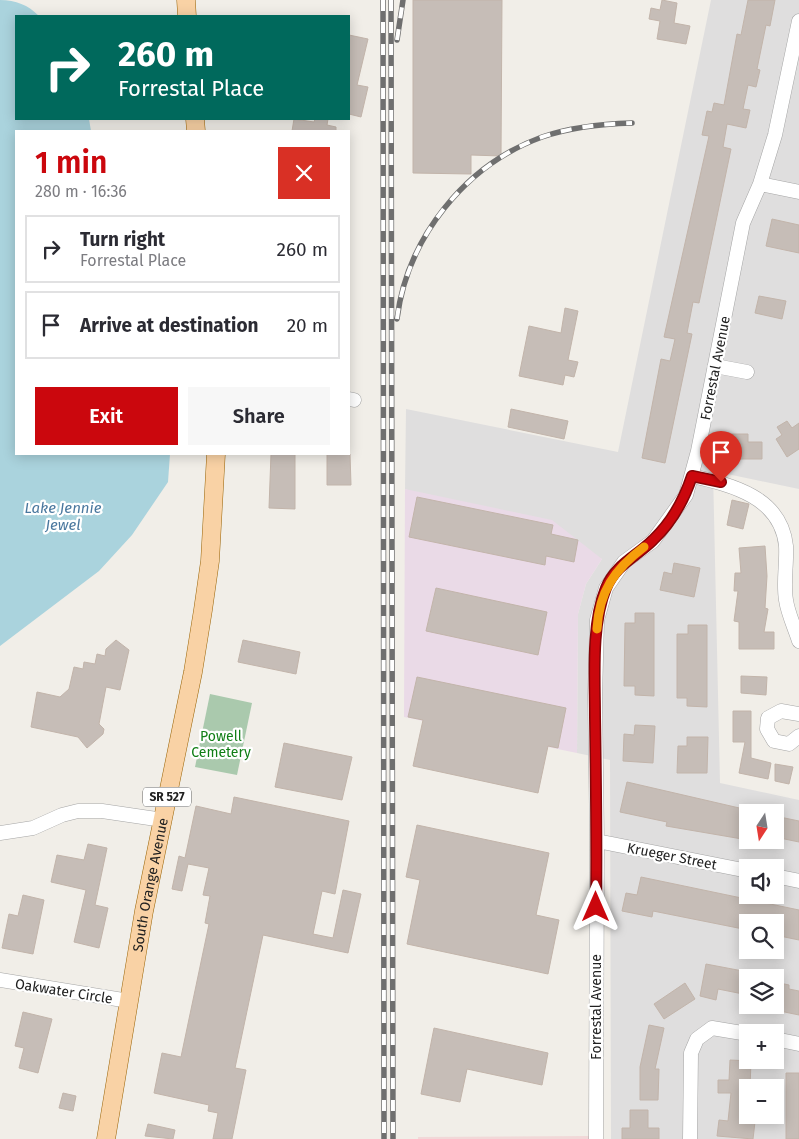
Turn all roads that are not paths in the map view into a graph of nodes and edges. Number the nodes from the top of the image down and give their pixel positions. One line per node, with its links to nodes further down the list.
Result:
1 (186, 0): 2 (main road)
2 (187, 15)
3 (799, 21): 4 (street, Forrestal Avenue)
4 (760, 184): 5 (street); 6 (street, Forrestal Avenue)
5 (799, 192)
6 (715, 366): 7 (street); 9 (street, Forrestal Avenue)
7 (747, 372)
8 (216, 455): 13 (main road, South Orange Avenue / SR 527)
9 (692, 476): 10 (street); 15 (street, Forrestal Avenue)
10 (799, 641)
11 (799, 714): 12 (street)
12 (799, 736)
13 (162, 820): 14 (street); 20 (main road, South Orange Avenue / SR 527)
14 (0, 833)
15 (597, 841): 16 (street, Krueger Street); 25 (street, Forrestal Avenue)
16 (739, 869)
17 (784, 878): 18 (street)
18 (799, 881)
19 (0, 980): 20 (street, Oakwater Circle)
20 (129, 1001): 24 (main road, South Orange Avenue / SR 527)
21 (739, 1032): 26 (street)
22 (784, 1041): 23 (street)
23 (799, 1044)
24 (106, 1139)
25 (596, 1139)
26 (690, 1139)

